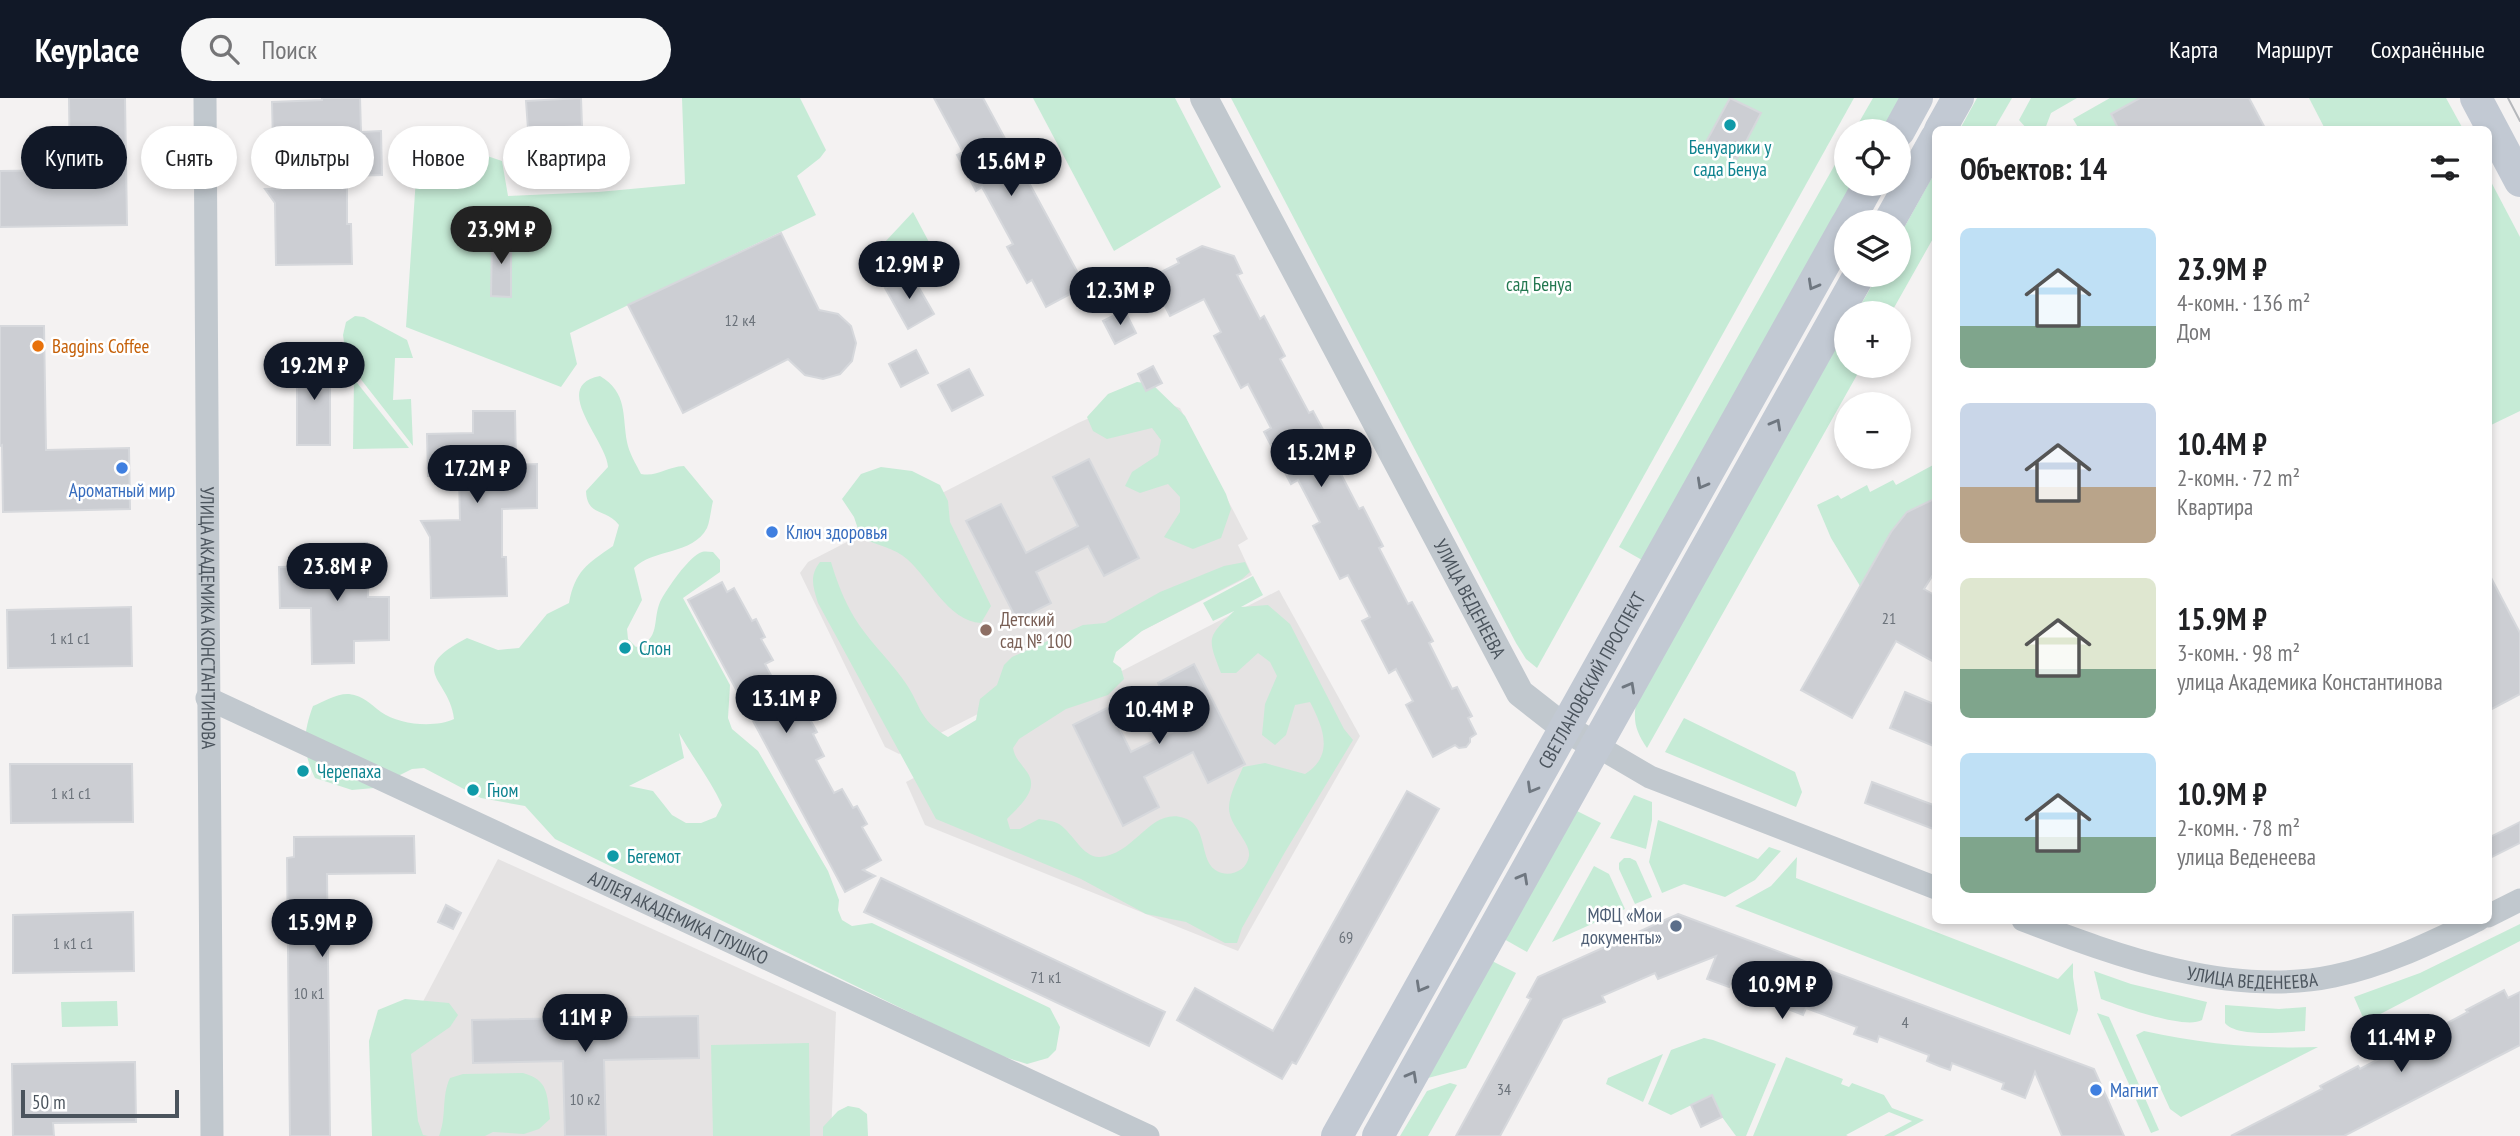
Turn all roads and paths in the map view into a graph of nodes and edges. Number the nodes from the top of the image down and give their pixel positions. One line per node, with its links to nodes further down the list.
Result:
1 (205, 98): 15 (street, УЛИЦА АКАДЕМИКА КОНСТАНТИНОВА)
2 (1204, 98): 16 (street, УЛИЦА ВЕДЕНЕЕВА)
3 (1917, 98): 6 (main road)
4 (1958, 98): 7 (main road)
5 (2476, 98): 8 (main road)
6 (1906, 119)
7 (1942, 126)
8 (2491, 126)
9 (2492, 128): 11 (main road)
10 (1932, 145): 12 (main road)
11 (2520, 181)
12 (1896, 210)
13 (1834, 247): 16 (main road, СВЕТЛАНОВСКИЙ ПРОСПЕКТ, one-way to 16)
14 (1852, 287): 17 (main road, СВЕТЛАНОВСКИЙ ПРОСПЕКТ, one-way to 14)
15 (207, 698): 23 (street, УЛИЦА АКАДЕМИКА КОНСТАНТИНОВА); 24 (street, АЛЛЕЯ АКАДЕМИКА ГЛУШКО)
16 (1566, 729): 17 (street, УЛИЦА ВЕДЕНЕЕВА); 25 (main road, СВЕТЛАНОВСКИЙ ПРОСПЕКТ, one-way to 25)
17 (1597, 746): 18 (street, УЛИЦА ВЕДЕНЕЕВА); 26 (main road, СВЕТЛАНОВСКИЙ ПРОСПЕКТ, one-way to 17)
18 (1932, 886)
19 (2520, 900): 20 (street)
20 (2492, 914)
21 (2033, 924): 22 (street, УЛИЦА ВЕДЕНЕЕВА)
22 (2469, 924)
23 (212, 1136)
24 (1148, 1136)
25 (1337, 1136)
26 (1378, 1136)

